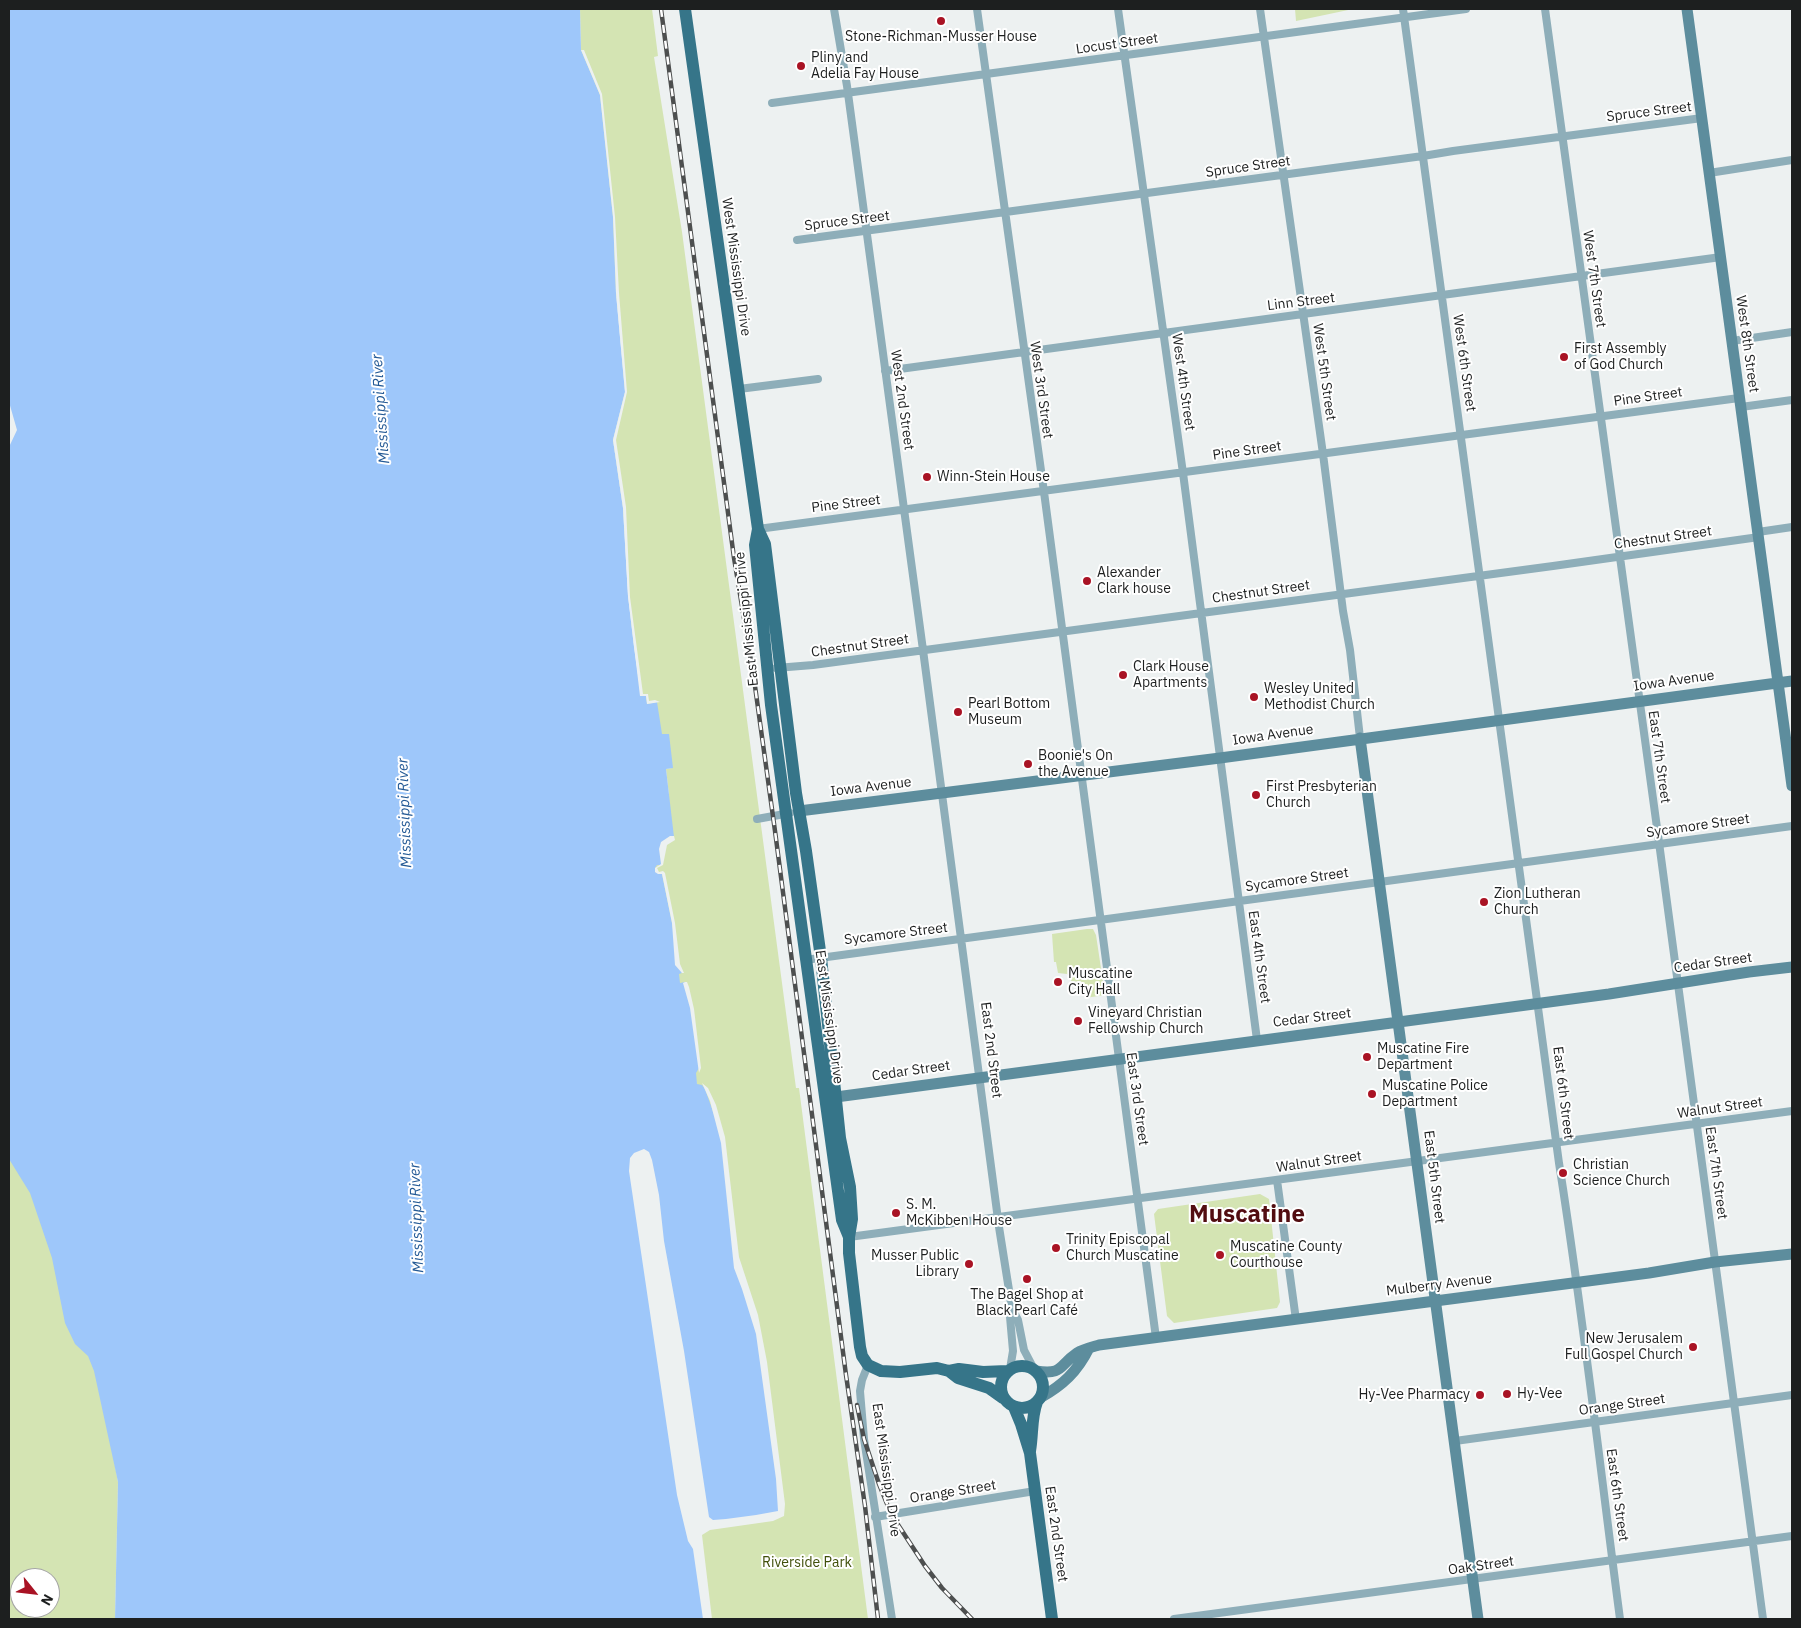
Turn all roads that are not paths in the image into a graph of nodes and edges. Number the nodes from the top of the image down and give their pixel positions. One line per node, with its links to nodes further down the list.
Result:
1 (685, 9): 36 (main road, West Mississippi Drive)
2 (834, 9): 14 (street, West 2nd Street)
3 (977, 9): 13 (street, West 3rd Street)
4 (1118, 9): 12 (street, West 4th Street)
5 (1260, 9): 11 (street, West 5th Street)
6 (1404, 9): 10 (street, West 6th Street)
7 (1466, 9): 10 (street, Locust Street)
8 (1545, 9): 17 (street, West 7th Street)
9 (1687, 9): 16 (main road, West 8th Street)
10 (1405, 17): 11 (street, Locust Street); 18 (street, West 6th Street)
11 (1263, 37): 12 (street, Locust Street); 21 (street, West 5th Street)
12 (1125, 56): 13 (street, Locust Street); 22 (street, West 4th Street)
13 (986, 75): 14 (street, Locust Street); 23 (street, West 3rd Street)
14 (848, 93): 15 (street, Locust Street); 24 (street, West 2nd Street)
15 (772, 103)
16 (1702, 118): 17 (street, Spruce Street); 20 (main road, West 8th Street)
17 (1562, 136): 18 (street, Spruce Street); 27 (street, West 7th Street)
18 (1423, 156): 21 (street, Spruce Street); 28 (street, West 6th Street)
19 (1792, 160): 20 (street)
20 (1709, 172): 26 (main road, West 8th Street)
21 (1283, 175): 22 (street, Spruce Street); 29 (street, West 5th Street)
22 (1144, 194): 23 (street, Spruce Street); 31 (street, West 4th Street)
23 (1004, 213): 24 (street, Spruce Street); 33 (street, West 3rd Street)
24 (866, 231): 25 (street, Spruce Street); 34 (street, West 2nd Street)
25 (797, 240)
26 (1720, 257): 27 (street, Linn Street); 32 (main road, West 8th Street)
27 (1581, 277): 28 (street, Linn Street); 39 (street, West 7th Street)
28 (1442, 296): 29 (street, Linn Street); 40 (street, West 6th Street)
29 (1303, 314): 31 (street, Linn Street); 41 (street, West 5th Street)
30 (1792, 332): 32 (street)
31 (1164, 333): 33 (street, Linn Street); 42 (street, West 4th Street)
32 (1732, 341): 38 (main road, West 8th Street)
33 (1024, 352): 34 (street, Linn Street); 43 (street, West 3rd Street)
34 (885, 371): 44 (street, West 2nd Street)
35 (818, 379): 36 (street)
36 (739, 389): 46 (main road, West Mississippi Drive)
37 (1792, 400): 38 (street, Pine Street)
38 (1740, 403): 39 (street, Pine Street); 47 (main road, West 8th Street)
39 (1600, 416): 40 (street, Pine Street); 48 (street, West 7th Street)
40 (1461, 435): 41 (street, Pine Street); 49 (street, West 6th Street)
41 (1322, 454): 42 (street, Pine Street); 50 (street, West 5th Street)
42 (1183, 473): 43 (street, Pine Street); 51 (street, West 4th Street)
43 (1044, 492): 44 (street, Pine Street); 52 (street, West 3rd Street)
44 (904, 510): 46 (street, Pine Street); 53 (street, West 2nd Street)
45 (1792, 527): 47 (street, Chestnut Street)
46 (758, 529): 54 (main road, East Mississippi Drive); 55 (main road, East Mississippi Drive)
47 (1758, 535): 48 (street, Chestnut Street); 57 (main road, West 8th Street)
48 (1619, 557): 49 (street, Chestnut Street); 58 (street, West 7th Street)
49 (1481, 575): 50 (street, Chestnut Street); 59 (street, West 6th Street)
50 (1341, 594): 51 (street, Chestnut Street); 60 (street, West 5th Street)
51 (1202, 613): 52 (street, Chestnut Street); 61 (street, West 4th Street)
52 (1062, 632): 53 (street, Chestnut Street); 62 (street, West 3rd Street)
53 (923, 650): 54 (street, Chestnut Street); 64 (street, West 2nd Street)
54 (781, 668): 55 (street, Chestnut Street); 65 (main road, East Mississippi Drive)
55 (767, 669): 66 (main road, East Mississippi Drive)
56 (1792, 681): 57 (main road, Iowa Avenue)
57 (1778, 682): 58 (main road, Iowa Avenue); 63 (main road, West 8th Street)
58 (1639, 701): 59 (main road, Iowa Avenue); 69 (street, East 7th Street)
59 (1499, 720): 60 (main road, Iowa Avenue); 70 (street, East 6th Street)
60 (1360, 738): 61 (main road, Iowa Avenue); 71 (main road, East 5th Street)
61 (1220, 758): 62 (main road, Iowa Avenue); 72 (street, East 4th Street)
62 (1082, 774): 64 (main road, Iowa Avenue); 73 (street, East 3rd Street)
63 (1792, 786)
64 (942, 794): 65 (main road, Iowa Avenue); 74 (street, East 2nd Street)
65 (799, 811): 66 (street, Iowa Avenue); 75 (main road, East Mississippi Drive)
66 (786, 814): 67 (street, Iowa Avenue); 76 (main road, East Mississippi Drive)
67 (757, 819)
68 (1792, 826): 69 (street, Sycamore Street)
69 (1658, 844): 70 (street, Sycamore Street); 78 (street, East 7th Street)
70 (1519, 863): 71 (street, Sycamore Street); 79 (street, East 6th Street)
71 (1380, 882): 72 (street, Sycamore Street); 80 (main road, East 5th Street)
72 (1239, 900): 73 (street, Sycamore Street); 81 (street, East 4th Street)
73 (1101, 920): 74 (street, Sycamore Street); 82 (street, East 3rd Street)
74 (961, 938): 75 (street, Sycamore Street); 83 (street, East 2nd Street)
75 (821, 958): 76 (street, Sycamore Street); 84 (main road, East Mississippi Drive)
76 (805, 960): 92 (main road, East Mississippi Drive)
77 (1792, 967): 78 (main road, Cedar Street)
78 (1677, 984): 79 (main road, Cedar Street); 86 (street, East 7th Street)
79 (1538, 1003): 80 (main road, Cedar Street); 87 (street, East 6th Street)
80 (1399, 1022): 81 (main road, Cedar Street); 88 (main road, East 5th Street)
81 (1257, 1040): 82 (main road, Cedar Street)
82 (1119, 1059): 83 (main road, Cedar Street); 90 (street, East 3rd Street)
83 (979, 1078): 84 (main road, Cedar Street); 91 (street, East 2nd Street)
84 (836, 1097): 92 (main road, East Mississippi Drive)
85 (1792, 1111): 86 (street, Walnut Street)
86 (1696, 1124): 87 (street, Walnut Street); 94 (street, East 7th Street)
87 (1556, 1142): 88 (street, Walnut Street); 95 (street, East 6th Street)
88 (1417, 1161): 89 (street, Walnut Street); 96 (main road, East 5th Street)
89 (1277, 1180): 90 (street, Walnut Street); 98 (street)
90 (1138, 1198): 91 (street, Walnut Street); 99 (street, East 3rd Street)
91 (998, 1217): 92 (street, Walnut Street); 97 (street, East 2nd Street)
92 (849, 1237): 101 (main road, East Mississippi Drive)
93 (1792, 1254): 94 (main road, Mulberry Avenue)
94 (1715, 1262): 95 (main road, Mulberry Avenue); 108 (street, East 7th Street)
95 (1577, 1282): 96 (main road, Mulberry Avenue); 110 (street, East 6th Street)
96 (1436, 1301): 98 (main road, Mulberry Avenue); 111 (main road, East 5th Street)
97 (1012, 1308): 102 (street, East 2nd Street); 103 (street, East 2nd Street)
98 (1296, 1320): 99 (main road, Mulberry Avenue)
99 (1156, 1338): 100 (main road, Mulberry Avenue)
100 (1089, 1348): 103 (main road, Mulberry Avenue); 107 (main road)
101 (868, 1365): 104 (main road); 114 (street, East Mississippi Drive)
102 (1008, 1370): 103 (main road); 104 (main road); 106 (main road)
103 (1035, 1370): 107 (main road)
104 (949, 1371): 106 (main road)
105 (1792, 1395): 108 (street, Orange Street)
106 (1003, 1398): 109 (main road)
107 (1039, 1400): 109 (main road); 112 (main road, East 2nd Street)
108 (1734, 1403): 110 (street, Orange Street); 116 (street, East 7th Street)
109 (1014, 1407): 112 (main road, East 2nd Street)
110 (1594, 1421): 111 (street, Orange Street); 117 (street, East 6th Street)
111 (1455, 1441): 118 (main road, East 5th Street)
112 (1030, 1453): 113 (main road, East 2nd Street)
113 (1035, 1491): 114 (street, Orange Street); 121 (main road, East 2nd Street)
114 (875, 1517): 120 (street, East Mississippi Drive)
115 (1792, 1536): 116 (street, Oak Street)
116 (1752, 1541): 117 (street, Oak Street); 125 (street, East 7th Street)
117 (1612, 1561): 118 (street, Oak Street); 124 (street, East 6th Street)
118 (1473, 1580): 119 (street, Oak Street); 123 (main road, East 5th Street)
119 (1197, 1618): 122 (street, Oak Street)
120 (892, 1619)
121 (1052, 1619)
122 (1174, 1619)
123 (1478, 1619)
124 (1620, 1619)
125 (1763, 1619)

